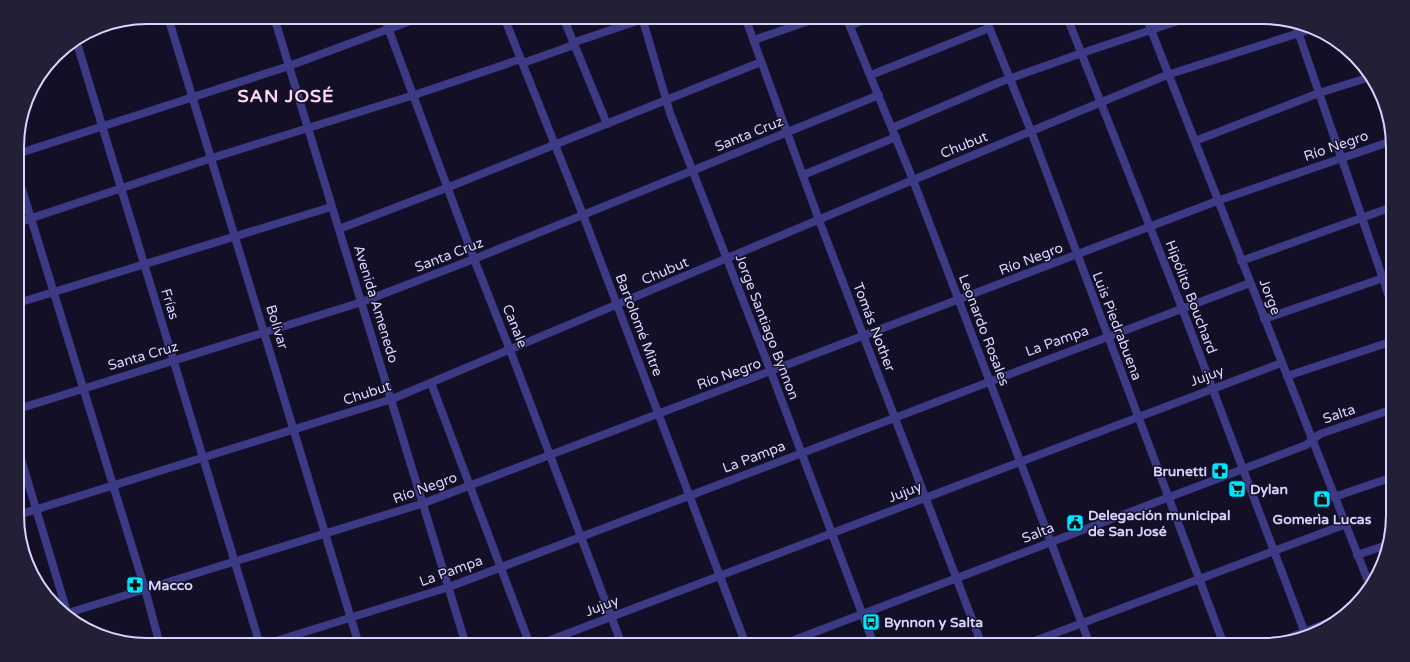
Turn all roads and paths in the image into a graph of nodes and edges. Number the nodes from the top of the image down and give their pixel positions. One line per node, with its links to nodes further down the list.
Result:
1 (170, 24): 37 (street, Bolívar)
2 (276, 24): 29 (street, Avenida Amenedo)
3 (387, 24): 18 (street, Canale)
4 (402, 24): 18 (street)
5 (507, 24): 27 (street, Bartolomé Mitre)
6 (566, 24): 24 (street)
7 (627, 24): 24 (street)
8 (646, 24): 38 (street, Jorge Santiago Bynnon)
9 (748, 24): 23 (street, Tomás Nother)
10 (800, 24): 23 (street)
11 (854, 24): 17 (street)
12 (983, 24): 30 (street)
13 (988, 24): 33 (street, Luis Piedrabuena)
14 (1070, 24): 26 (street, Hipólito Bouchard)
15 (1148, 24): 20 (street, Jorge)
16 (1168, 24): 20 (street)
17 (850, 26): 30 (street, Leonardo Rosales)
18 (389, 29): 29 (street); 36 (street, Canale)
19 (1297, 29): 22 (street)
20 (1150, 30): 26 (street); 31 (street, Jorge)
21 (1306, 32): 22 (street, Chubut)
22 (1299, 34): 31 (street, Chubut); 34 (street)
23 (754, 40): 28 (street, Tomás Nother)
24 (575, 43): 27 (street); 40 (street)
25 (78, 46): 41 (street, Frías)
26 (1082, 53): 33 (street); 39 (street, Hipólito Bouchard)
27 (522, 61): 36 (street); 49 (street, Bartolomé Mitre)
28 (761, 62): 38 (street); 45 (street, Tomás Nother)
29 (289, 66): 37 (street); 42 (street, Avenida Amenedo)
30 (871, 75): 35 (street, Leonardo Rosales)
31 (1167, 75): 39 (street, Chubut); 47 (street, Jorge)
32 (1365, 78): 34 (street)
33 (1009, 79): 43 (street); 44 (street, Luis Piedrabuena)
34 (1319, 93): 47 (street); 52 (street)
35 (879, 95): 43 (street, Leonardo Rosales); 45 (street, Santa Cruz)
36 (414, 96): 42 (street); 57 (street, Canale)
37 (193, 97): 41 (street); 51 (street, Bolívar)
38 (666, 100): 40 (street); 53 (street, Jorge Santiago Bynnon)
39 (1102, 102): 44 (street, Chubut); 67 (street, Hipólito Bouchard)
40 (607, 124): 49 (street)
41 (103, 128): 50 (street); 56 (street, Frías)
42 (307, 128): 51 (street); 60 (street, Avenida Amenedo)
43 (892, 128): 46 (street, Leonardo Rosales)
44 (1031, 131): 55 (street, Chubut); 70 (street, Luis Piedrabuena)
45 (787, 133): 53 (street, Santa Cruz); 54 (street, Tomás Nother)
46 (896, 137): 54 (street); 55 (street, Leonardo Rosales)
47 (1195, 141): 59 (street, Jorge)
48 (1386, 142): 52 (street, Río Negro)
49 (556, 145): 57 (street); 62 (street, Bartolomé Mitre)
50 (24, 152)
51 (212, 158): 56 (street); 69 (street, Bolívar)
52 (1341, 158): 59 (street, Río Negro); 63 (street)
53 (693, 171): 62 (street, Santa Cruz); 72 (street, Jorge Santiago Bynnon)
54 (803, 175): 65 (street, Tomás Nother)
55 (913, 180): 65 (street, Chubut); 81 (street, Leonardo Rosales)
56 (122, 187): 64 (street); 74 (street, Frías)
57 (449, 188): 68 (street); 71 (street, Canale)
58 (24, 196): 64 (street)
59 (1217, 201): 67 (street, Río Negro); 73 (street, Jorge)
60 (331, 207): 68 (street, Avenida Amenedo); 69 (street)
61 (1386, 209): 63 (street)
62 (583, 214): 71 (street, Santa Cruz); 83 (street, Bartolomé Mitre)
63 (1362, 217): 73 (street); 76 (street)
64 (31, 218): 66 (street); 79 (street)
65 (819, 220): 72 (street, Chubut); 87 (street, Tomás Nother)
66 (24, 221)
67 (1150, 227): 70 (street, Río Negro); 84 (street, Hipólito Bouchard)
68 (339, 229): 82 (street, Avenida Amenedo)
69 (235, 236): 74 (street); 86 (street, Bolívar)
70 (1076, 255): 81 (street, Río Negro); 88 (street, Luis Piedrabuena)
71 (474, 259): 82 (street, Santa Cruz); 90 (street, Canale)
72 (727, 259): 83 (street, Chubut); 93 (street, Jorge Santiago Bynnon)
73 (1242, 261): 77 (street, Jorge)
74 (144, 264): 79 (street); 91 (street, Frías)
75 (1386, 277): 76 (street)
76 (1383, 278): 78 (street); 85 (street)
77 (1250, 282): 84 (street, La Pampa); 85 (street, Jorge)
78 (1386, 287)
79 (53, 292): 80 (street); 97 (street)
80 (24, 301)
81 (959, 301): 87 (street, Río Negro); 95 (street, Leonardo Rosales)
82 (362, 302): 86 (street, Santa Cruz); 99 (street, Avenida Amenedo)
83 (618, 304): 90 (street, Chubut); 102 (street, Bartolomé Mitre)
84 (1182, 308): 88 (street, La Pampa); 98 (street, Hipólito Bouchard)
85 (1264, 319): 92 (street, Jorge)
86 (265, 333): 91 (street, Santa Cruz); 105 (street, Bolívar)
87 (864, 336): 93 (street, Río Negro); 103 (street, Tomás Nother)
88 (1107, 336): 95 (street, La Pampa); 104 (street, Luis Piedrabuena)
89 (1386, 344): 94 (street)
90 (510, 350): 96 (street, Chubut); 108 (street, Canale)
91 (174, 361): 97 (street, Santa Cruz); 109 (street, Frías)
92 (1282, 363): 94 (street, Jorge); 98 (street, Jujuy)
93 (771, 372): 102 (street, Río Negro); 107 (street, Jorge Santiago Bynnon)
94 (1286, 376): 106 (street, Jorge)
95 (989, 380): 103 (street, La Pampa); 110 (street, Leonardo Rosales)
96 (430, 383): 99 (street, Chubut); 115 (street)
97 (83, 388): 100 (street, Santa Cruz); 114 (street)
98 (1212, 388): 104 (street, Jujuy); 111 (street, Hipólito Bouchard)
99 (392, 399): 105 (street, Chubut); 120 (street, Avenida Amenedo)
100 (24, 407)
101 (1386, 411): 106 (street, Salta)
102 (659, 413): 108 (street, Río Negro); 116 (street, Bartolomé Mitre)
103 (895, 417): 107 (street, La Pampa); 117 (street, Tomás Nother)
104 (1138, 417): 110 (street, Jujuy); 119 (street, Luis Piedrabuena)
105 (294, 431): 109 (street, Chubut); 124 (street, Bolívar)
106 (1312, 440): 111 (street, Salta); 118 (street, Jorge)
107 (801, 453): 116 (street, La Pampa); 125 (street, Jorge Santiago Bynnon)
108 (550, 455): 115 (street, Río Negro); 126 (street, Canale)
109 (204, 458): 114 (street, Chubut); 131 (street, Frías)
110 (1021, 462): 117 (street, Jujuy); 127 (street, Leonardo Rosales)
111 (1242, 469): 119 (street, Salta); 129 (street, Hipólito Bouchard)
112 (24, 470): 121 (street)
113 (1386, 479): 118 (street)
114 (113, 486): 121 (street, Chubut); 138 (street)
115 (468, 486): 120 (street, Río Negro); 132 (street)
116 (691, 494): 126 (street, La Pampa); 133 (street, Bartolomé Mitre)
117 (926, 497): 125 (street, Jujuy); 134 (street, Tomás Nother)
118 (1334, 497): 123 (street, Jorge)
119 (1168, 498): 127 (street, Salta); 135 (street, Luis Piedrabuena)
120 (424, 503): 124 (street, Río Negro); 137 (street, Avenida Amenedo)
121 (36, 510): 122 (street, Chubut); 139 (street)
122 (24, 513)
123 (1346, 524): 129 (street); 130 (street, Jorge)
124 (326, 534): 131 (street, Río Negro); 143 (street, Bolívar)
125 (832, 534): 133 (street, Jujuy); 141 (street, Jorge Santiago Bynnon)
126 (581, 536): 132 (street, La Pampa); 142 (street, Canale)
127 (1052, 542): 134 (street, Salta); 144 (street, Leonardo Rosales)
128 (1382, 548): 130 (street)
129 (1274, 550): 135 (street); 145 (street, Hipólito Bouchard)
130 (1357, 555): 136 (street, Jorge)
131 (234, 563): 138 (street, Río Negro); 147 (street, Frías)
132 (500, 567): 137 (street, La Pampa); 151 (street)
133 (721, 575): 142 (street, Jujuy); 154 (street, Bartolomé Mitre)
134 (957, 577): 141 (street, Salta); 157 (street, Tomás Nother)
135 (1200, 578): 144 (street); 160 (street, Luis Piedrabuena)
136 (1367, 579)
137 (449, 587): 143 (street, La Pampa); 150 (street, Avenida Amenedo)
138 (145, 589): 140 (street, Río Negro); 146 (street)
139 (67, 608)
140 (70, 611)
141 (863, 614): 155 (street, Salta); 156 (street, Jorge Santiago Bynnon)
142 (612, 617): 152 (street, Jujuy); 153 (street, Canale)
143 (351, 618): 148 (street, La Pampa); 149 (street, Bolívar)
144 (1082, 623): 158 (street); 159 (street, Leonardo Rosales)
145 (1304, 631)
146 (158, 638)
147 (259, 638)
148 (284, 638)
149 (357, 638)
150 (464, 638)
151 (527, 638)
152 (556, 638)
153 (620, 638)
154 (744, 638)
155 (800, 638)
156 (872, 638)
157 (979, 638)
158 (1042, 638)
159 (1087, 638)
160 (1221, 638)

